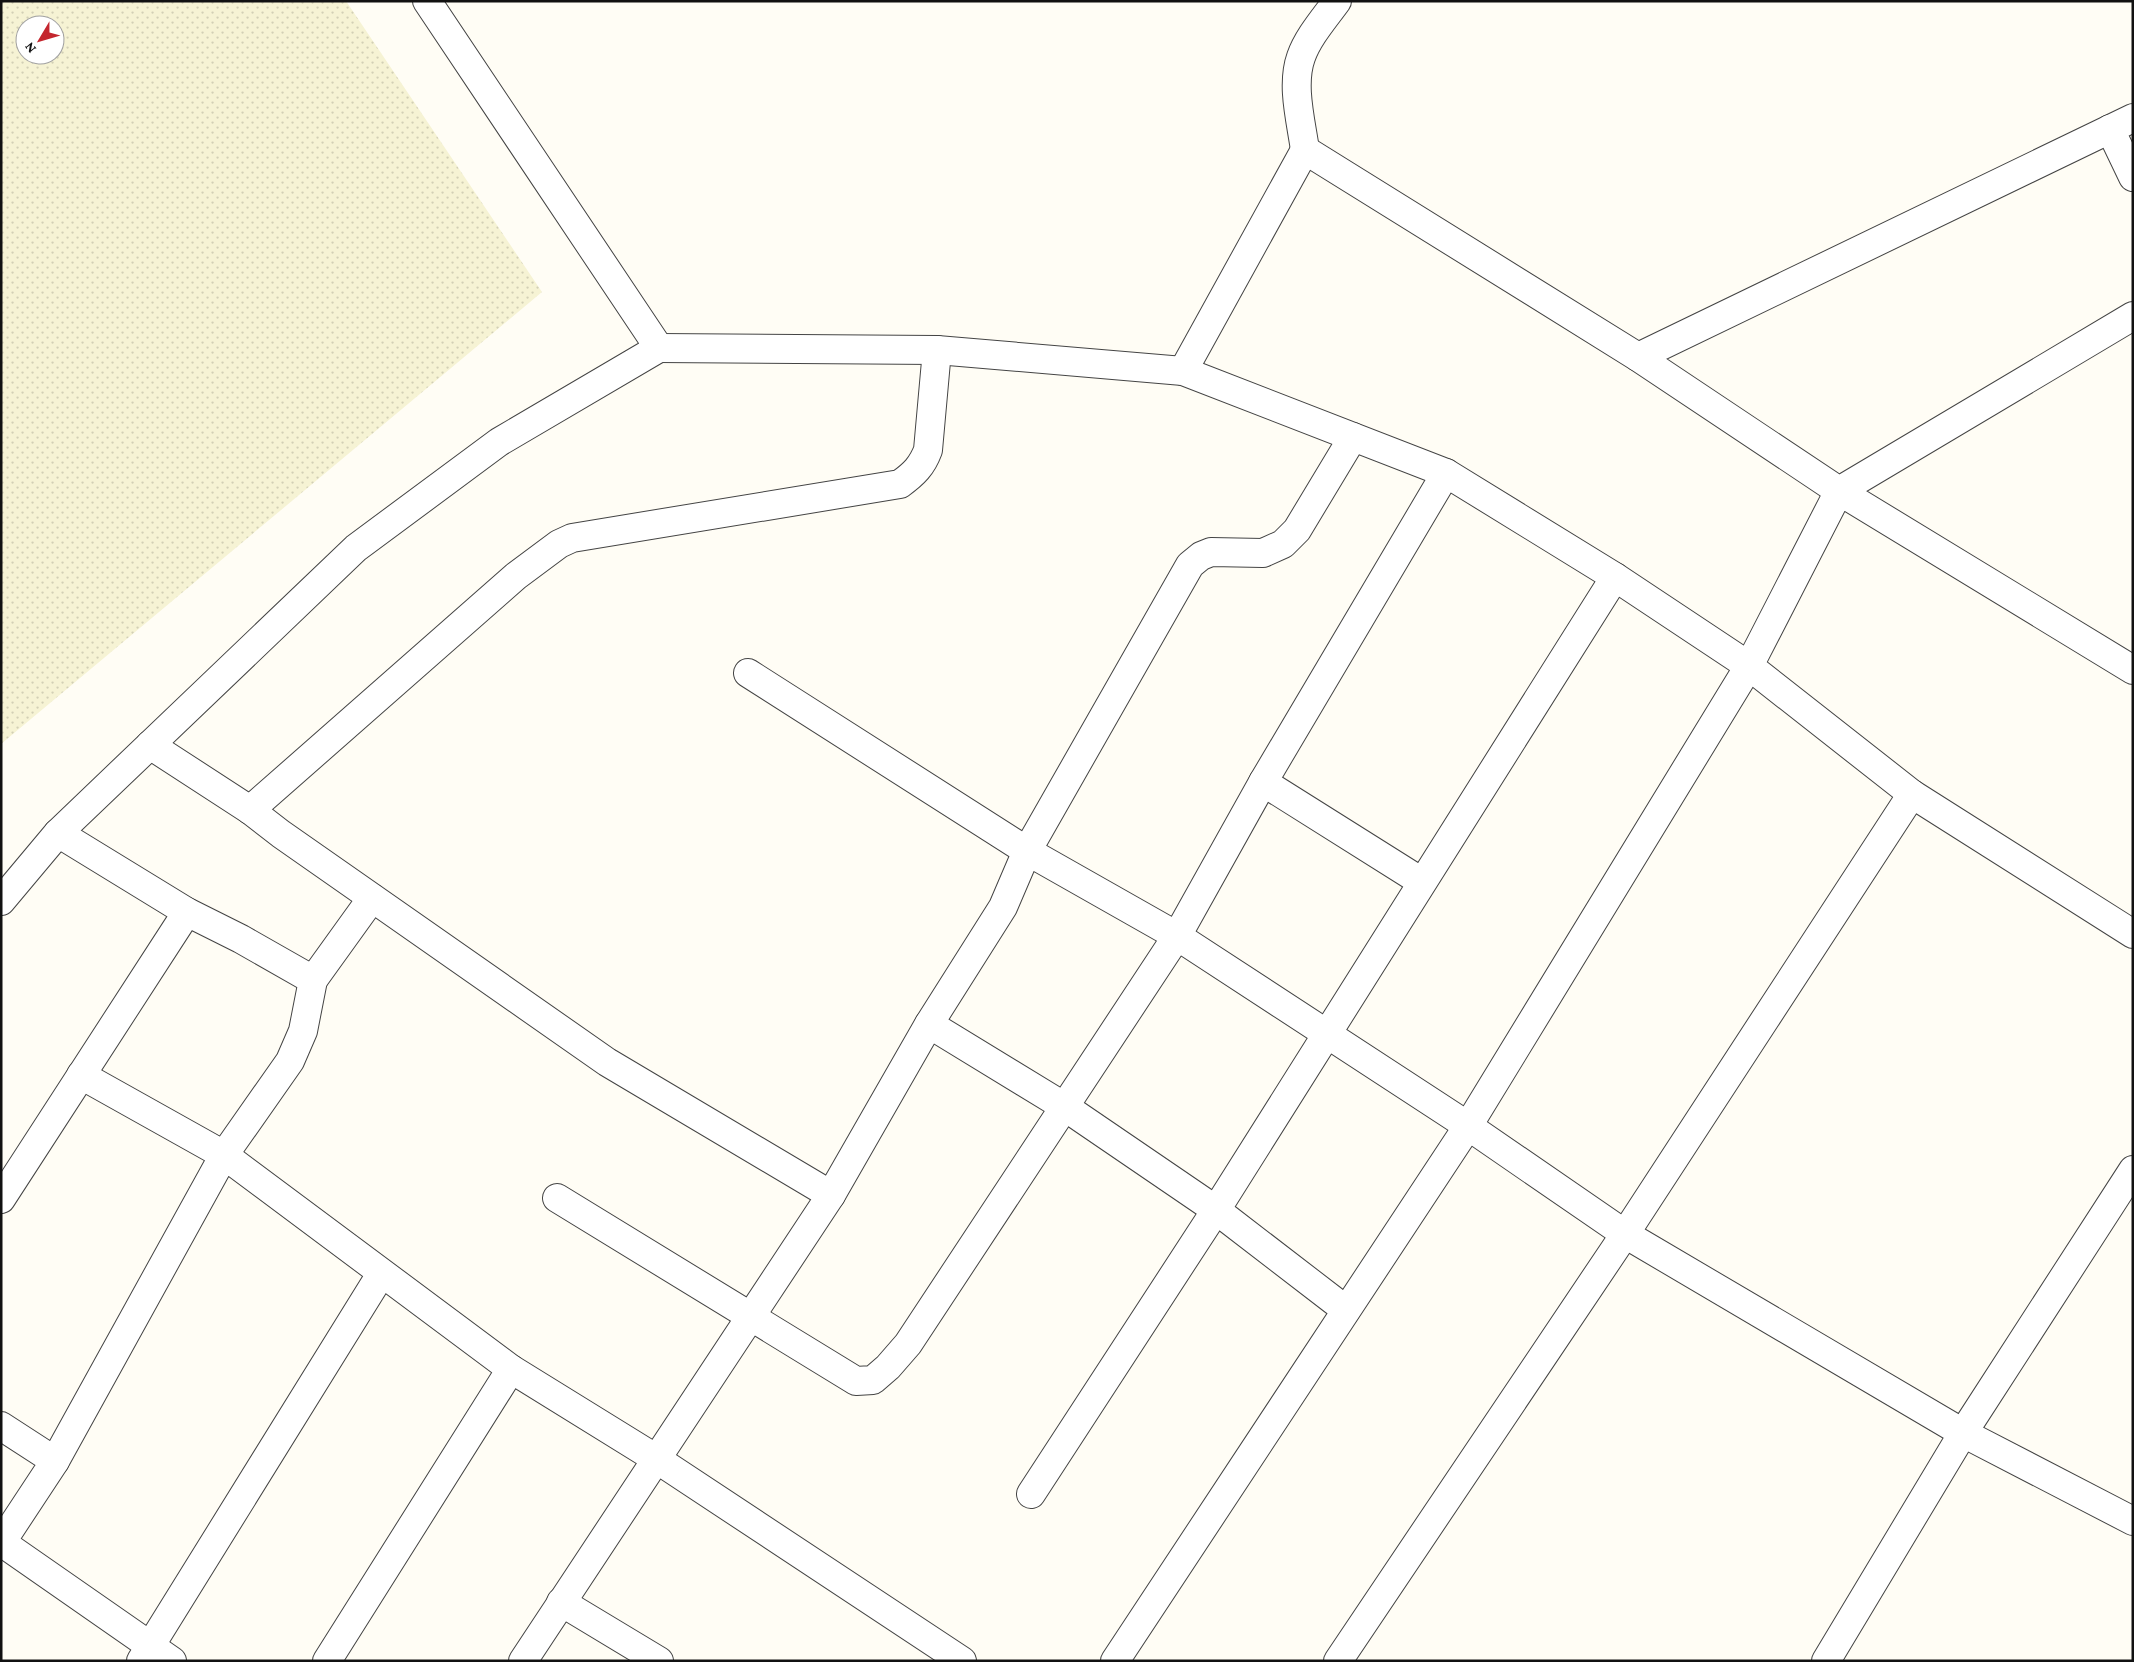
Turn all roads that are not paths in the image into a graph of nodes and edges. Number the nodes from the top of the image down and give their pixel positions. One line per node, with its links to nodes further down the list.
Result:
1 (427, 1): 7 (street)
2 (1337, 1): 4 (street)
3 (2122, 124): 5 (street); 9 (street)
4 (1305, 150): 9 (street); 10 (street)
5 (2133, 177)
6 (2133, 316): 13 (street)
7 (659, 348): 8 (street); 18 (street)
8 (937, 350): 10 (street); 21 (street)
9 (1638, 357): 13 (street)
10 (1183, 371): 11 (street)
11 (1353, 437): 12 (street); 23 (street)
12 (1446, 473): 14 (street); 19 (street)
13 (1839, 491): 15 (street); 16 (street)
14 (1615, 577): 15 (street); 24 (street)
15 (1748, 666): 20 (street); 35 (street)
16 (2133, 670)
17 (748, 673): 23 (street)
18 (150, 745): 21 (street); 22 (street)
19 (1263, 782): 24 (street); 29 (street)
20 (1912, 794): 28 (street); 42 (street)
21 (250, 810): 25 (street)
22 (58, 833): 26 (street); 27 (street)
23 (1027, 851): 29 (street); 31 (street)
24 (1422, 882): 32 (street)
25 (372, 898): 30 (street); 38 (street)
26 (1, 900)
27 (186, 912): 30 (street); 33 (street)
28 (2133, 934)
29 (1177, 936): 32 (street); 34 (street)
30 (313, 980): 36 (street)
31 (929, 1024): 34 (street); 38 (street)
32 (1327, 1034): 35 (street); 41 (street)
33 (81, 1075): 36 (street); 40 (street)
34 (1065, 1107): 41 (street); 45 (street)
35 (1468, 1126): 42 (street); 44 (street)
36 (224, 1155): 43 (street); 50 (street)
37 (2133, 1170): 48 (street)
38 (831, 1195): 45 (street)
39 (557, 1198): 45 (street)
40 (1, 1199)
41 (1216, 1210): 44 (street); 51 (street)
42 (1625, 1234): 48 (street); 61 (street)
43 (382, 1274): 46 (street); 55 (street)
44 (1346, 1310): 60 (street)
45 (750, 1315): 49 (street)
46 (511, 1369): 49 (street); 56 (street)
47 (1, 1426): 50 (street)
48 (1963, 1433): 52 (street); 62 (street)
49 (655, 1458): 54 (street); 59 (street)
50 (55, 1461): 53 (street)
51 (1031, 1494)
52 (2133, 1521)
53 (1, 1543): 55 (street)
54 (561, 1602): 57 (street); 58 (street)
55 (154, 1656)
56 (327, 1661)
57 (523, 1661)
58 (659, 1661)
59 (962, 1661)
60 (1115, 1661)
61 (1338, 1661)
62 (1826, 1661)

